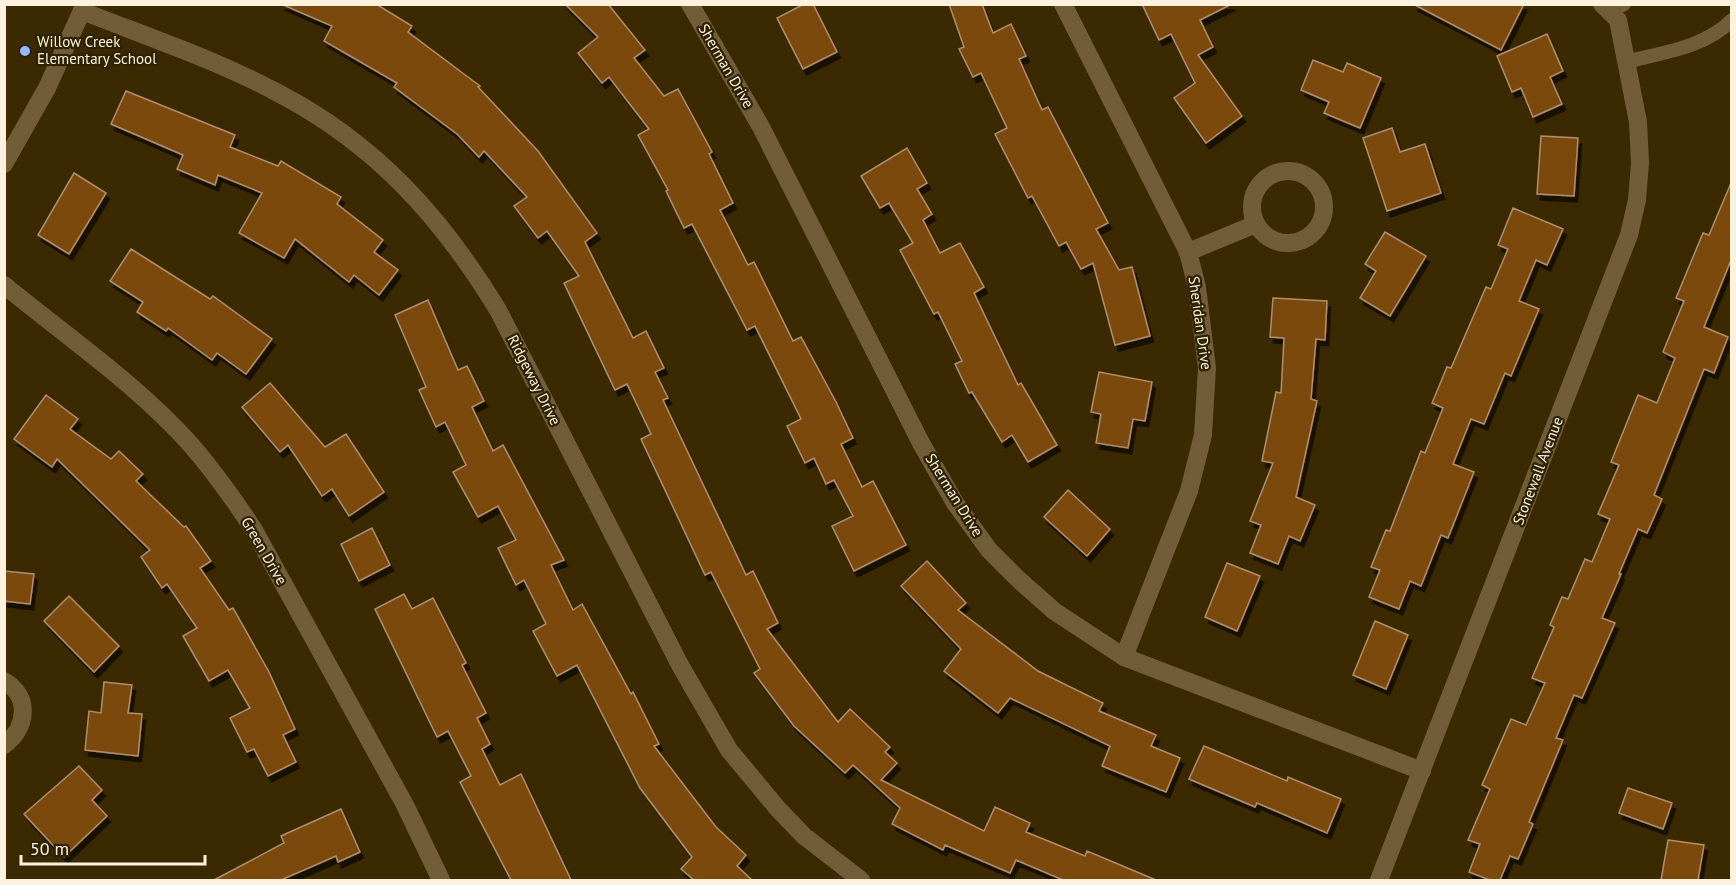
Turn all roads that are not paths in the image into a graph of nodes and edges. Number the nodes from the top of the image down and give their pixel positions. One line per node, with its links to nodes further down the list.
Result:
1 (690, 4): 11 (street, Sherman Drive)
2 (1063, 4): 9 (street, Sheridan Drive)
3 (1612, 7): 6 (street, Stonewall Avenue)
4 (83, 8): 7 (street); 16 (street, Ridgeway Drive)
5 (1731, 20): 6 (lane)
6 (1625, 57): 14 (street, Stonewall Avenue)
7 (4, 164)
8 (1257, 224): 9 (street)
9 (1188, 252): 11 (street, Sheridan Drive)
10 (4, 285): 15 (street, Green Drive)
11 (1124, 657): 14 (street, Sherman Drive)
12 (4, 681): 13 (street)
13 (4, 745)
14 (1422, 771): 17 (street, Stonewall Avenue)
15 (439, 880)
16 (861, 880)
17 (1379, 880)

